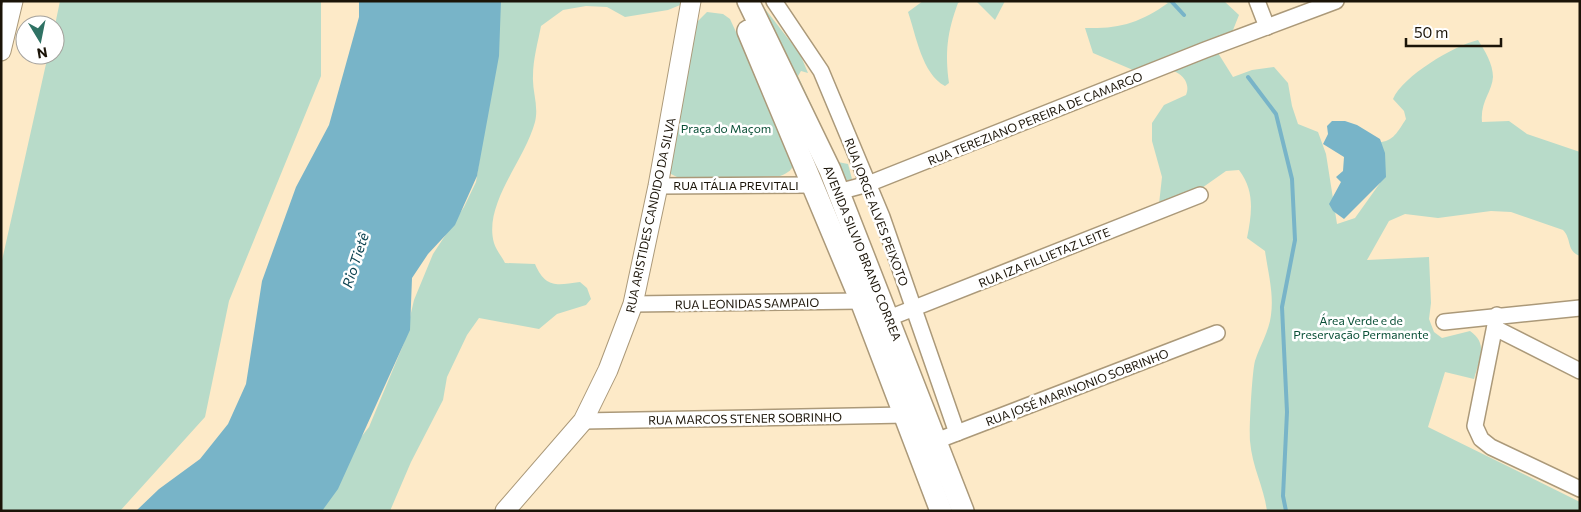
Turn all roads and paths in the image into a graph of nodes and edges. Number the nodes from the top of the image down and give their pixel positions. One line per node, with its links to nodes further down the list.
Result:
1 (13, 1): 9 (street)
2 (691, 1): 12 (street, RUA ARISTIDES CANDIDO DA SILVA)
3 (735, 1): 11 (main road, AVENIDA SILVIO BRAND CORREA)
4 (748, 1): 13 (main road, AVENIDA SILVIO BRAND CORREA)
5 (774, 1): 10 (street, RUA JORGE ALVES PEIXOTO)
6 (1257, 1): 8 (street)
7 (1336, 1): 8 (street, RUA TEREZIANO PEREIRA DE CAMARGO)
8 (1267, 27): 10 (street, RUA TEREZIANO PEREIRA DE CAMARGO)
9 (1, 51)
10 (868, 184): 13 (street, RUA TEREZIANO PEREIRA DE CAMARGO); 17 (street, RUA JORGE ALVES PEIXOTO)
11 (813, 185): 12 (street, RUA ITÁLIA PREVITALI); 15 (main road, AVENIDA SILVIO BRAND CORREA)
12 (658, 186): 16 (street, RUA ARISTIDES CANDIDO DA SILVA)
13 (838, 192): 19 (main road, AVENIDA SILVIO BRAND CORREA)
14 (1200, 195): 17 (street, RUA IZA FILLIETAZ LEITE)
15 (861, 301): 16 (street, RUA LEONIDAS SAMPAIO); 24 (main road, AVENIDA SILVIO BRAND CORREA)
16 (633, 304): 25 (street, RUA ARISTIDES CANDIDO DA SILVA)
17 (914, 308): 19 (street, RUA IZA FILLIETAZ LEITE); 26 (street, RUA JORGE ALVES PEIXOTO)
18 (1580, 308): 21 (street)
19 (889, 318): 27 (main road, AVENIDA SILVIO BRAND CORREA)
20 (1444, 322): 21 (street)
21 (1496, 322): 23 (street); 28 (street)
22 (1217, 333): 26 (street, RUA JOSÉ MARINONIO SOBRINHO)
23 (1580, 371)
24 (906, 415): 25 (street, RUA MARCOS STENER SOBRINHO); 30 (main road, AVENIDA SILVIO BRAND CORREA)
25 (583, 422): 29 (street, RUA ARISTIDES CANDIDO DA SILVA)
26 (957, 433): 27 (street, RUA JOSÉ MARINONIO SOBRINHO)
27 (936, 441): 31 (main road, AVENIDA SILVIO BRAND CORREA)
28 (1580, 489)
29 (505, 511)
30 (941, 511)
31 (963, 511)

